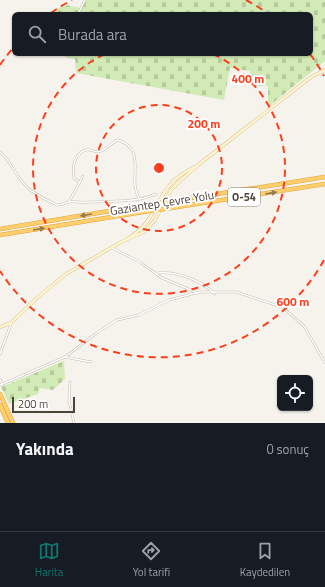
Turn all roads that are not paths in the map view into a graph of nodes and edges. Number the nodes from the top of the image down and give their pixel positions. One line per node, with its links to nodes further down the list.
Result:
1 (85, 0): 2 (street)
2 (79, 12)
3 (325, 70): 14 (street)
4 (0, 152): 11 (street)
5 (83, 176): 7 (street)
6 (325, 178): 12 (highway, Gaziantep Çevre Yolu / O-54, one-way to 12, bridge)
7 (80, 183): 10 (street); 11 (street)
8 (325, 184): 13 (highway, Gaziantep Çevre Yolu / O-54, one-way to 8, bridge)
9 (156, 194): 10 (street)
10 (139, 198): 11 (street)
11 (69, 202)
12 (0, 229)
13 (0, 235)
14 (111, 248): 15 (street); 18 (street)
15 (156, 273): 16 (street); 17 (street)
16 (198, 293): 17 (street); 21 (street)
17 (215, 294): 23 (street)
18 (11, 323): 19 (street); 20 (street)
19 (0, 327)
20 (0, 354)
21 (66, 357): 22 (street); 26 (street)
22 (91, 362)
23 (325, 363)
24 (0, 379): 26 (street)
25 (70, 382): 31 (street)
26 (1, 385)
27 (0, 394): 30 (highway)
28 (0, 405): 29 (highway)
29 (8, 423)
30 (13, 423)
31 (74, 423)

